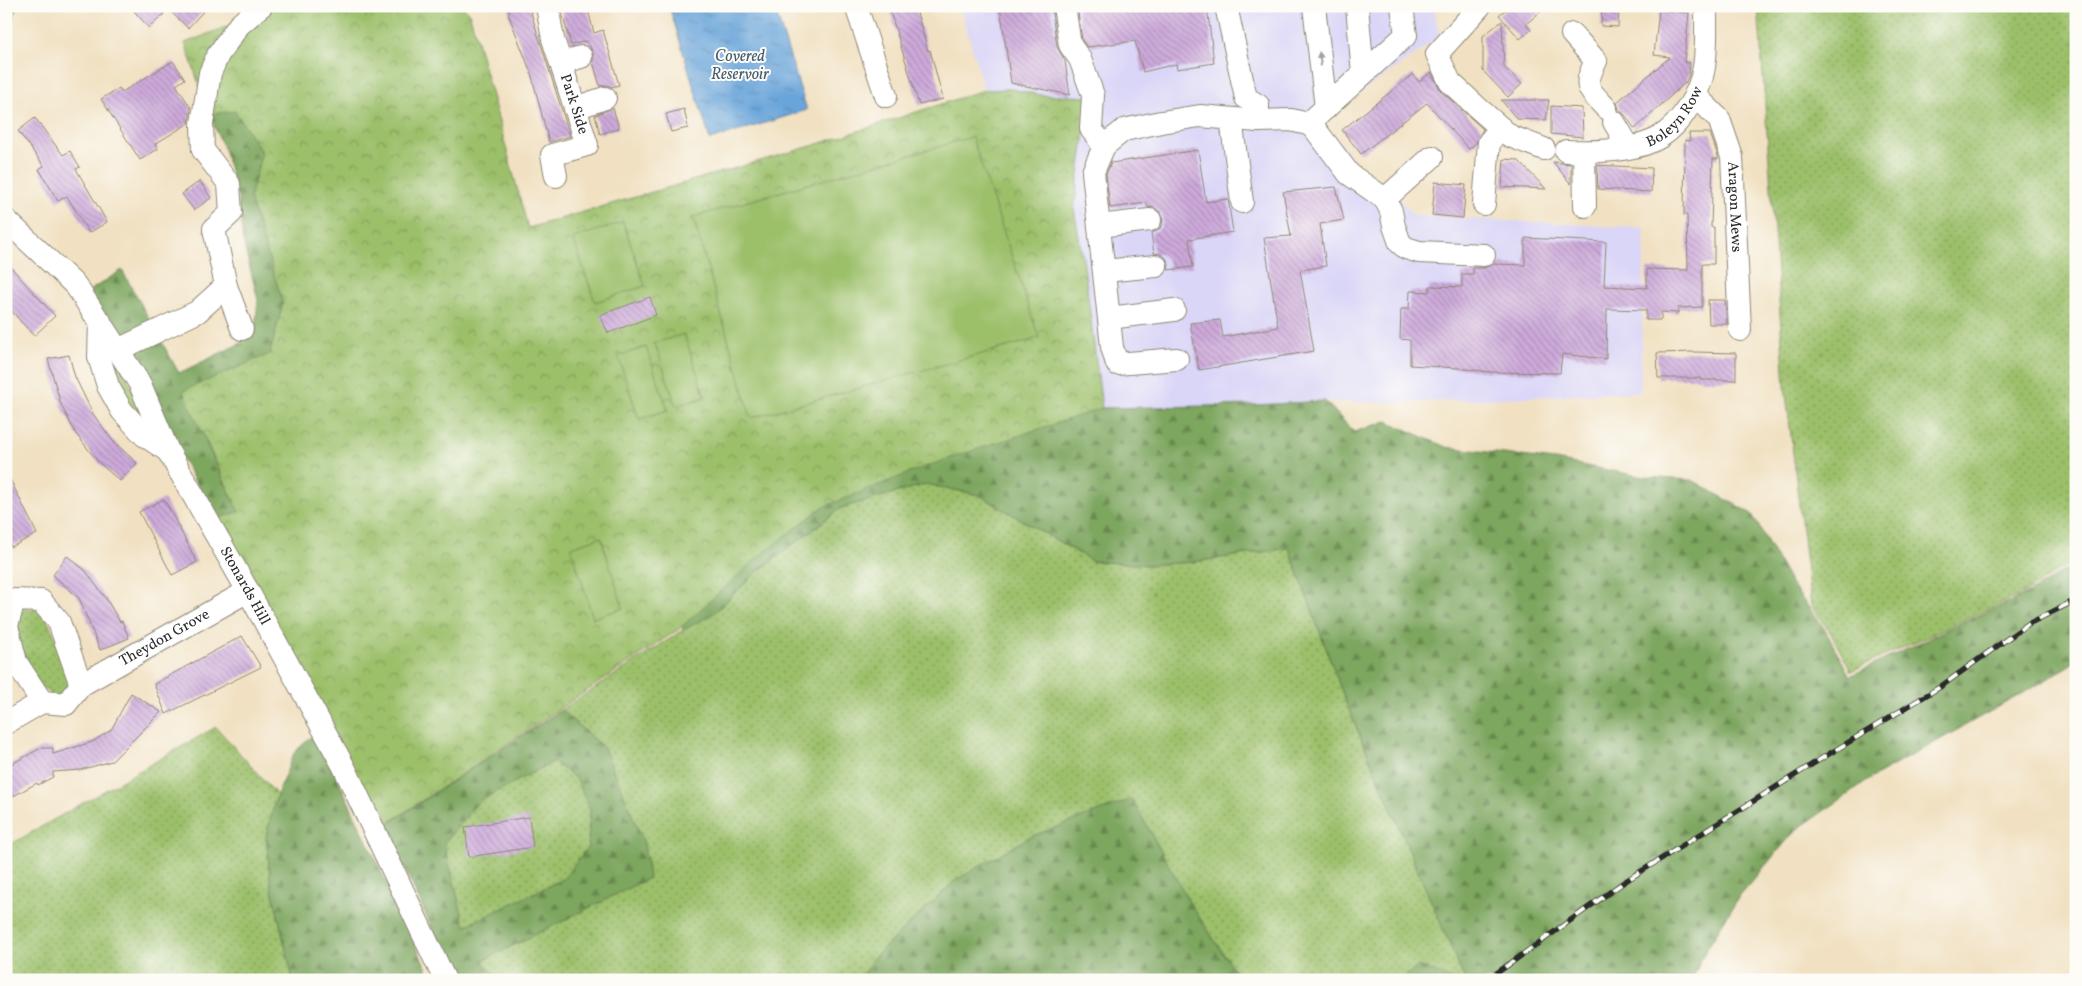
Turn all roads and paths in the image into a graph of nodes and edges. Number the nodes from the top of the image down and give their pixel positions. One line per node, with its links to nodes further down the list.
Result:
1 (260, 6): 37 (street)
2 (548, 6): 16 (street, Park Side)
3 (856, 6): 14 (street)
4 (1064, 6): 22 (street)
5 (1226, 6): 19 (street)
6 (1314, 6): 17 (street, one-way to 6)
7 (1357, 6): 12 (street)
8 (1402, 6): 12 (street)
9 (1480, 6): 21 (street)
10 (1706, 6): 13 (street, Boleyn Row)
11 (1572, 34): 23 (street)
12 (1363, 74): 17 (street)
13 (1695, 95): 23 (street, Boleyn Row); 42 (street, Aragon Mews)
14 (886, 96)
15 (605, 98): 16 (street)
16 (575, 108): 26 (street, Park Side)
17 (1326, 108): 20 (street)
18 (1232, 119): 19 (street); 22 (street); 28 (street)
19 (1258, 121): 20 (street)
20 (1308, 124): 27 (street)
21 (1501, 128): 24 (street); 29 (street)
22 (1104, 146): 33 (street)
23 (1629, 147): 30 (street, Boleyn Row)
24 (1544, 149)
25 (1432, 157): 27 (street)
26 (556, 176)
27 (1386, 199): 34 (street)
28 (1242, 202)
29 (1484, 204)
30 (1585, 206)
31 (6, 220): 40 (street, Stonards Hill)
32 (1150, 220): 33 (street)
33 (1099, 226): 36 (street)
34 (1484, 255)
35 (1156, 266): 36 (street)
36 (1104, 271): 39 (street)
37 (226, 286): 41 (street); 43 (street)
38 (1174, 310): 39 (street)
39 (1109, 318): 44 (street)
40 (100, 321): 43 (street, Stonards Hill); 45 (street)
41 (242, 329)
42 (1740, 330)
43 (118, 350): 45 (street, Stonards Hill)
44 (1177, 359)
45 (168, 451): 46 (street, Stonards Hill)
46 (248, 591): 48 (street, Theydon Grove); 51 (street, Stonards Hill)
47 (10, 594): 48 (street); 49 (street)
48 (81, 685): 49 (street, Theydon Grove)
49 (42, 702): 50 (street)
50 (6, 723)
51 (445, 980)

